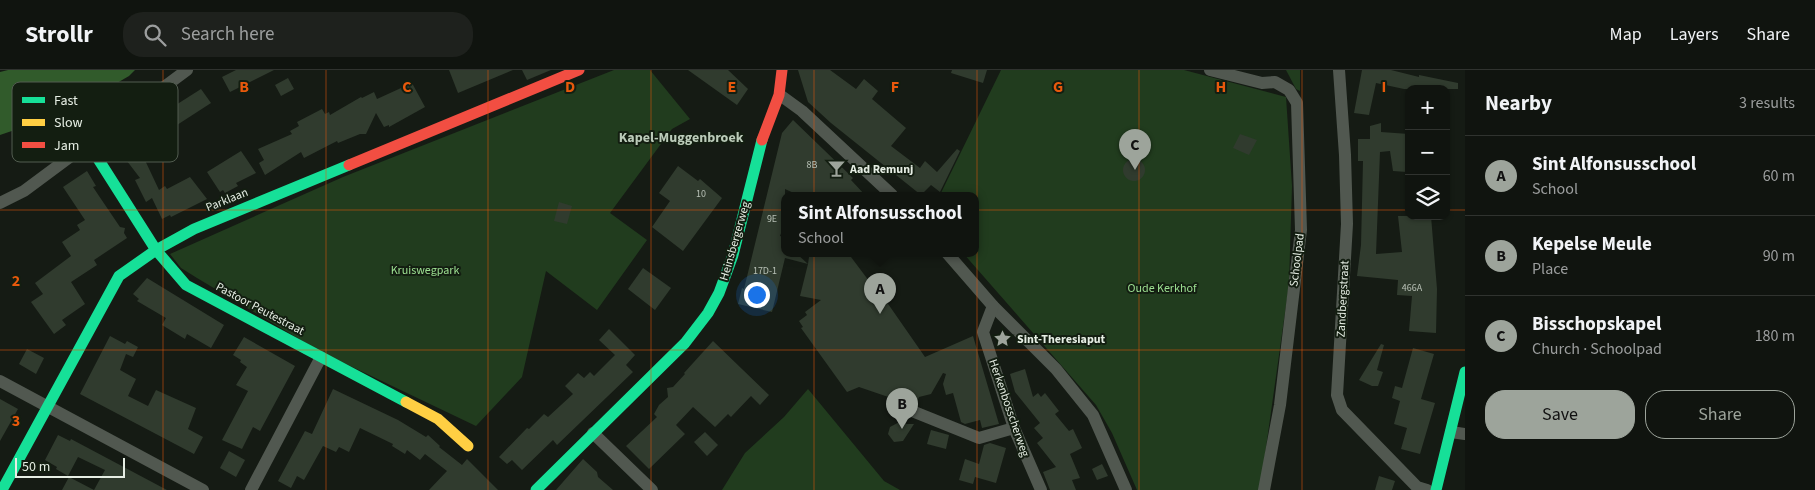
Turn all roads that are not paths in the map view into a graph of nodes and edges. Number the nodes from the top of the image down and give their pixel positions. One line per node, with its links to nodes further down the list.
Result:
1 (187, 70): 8 (street)
2 (579, 70): 14 (street, Parklaan)
3 (782, 70): 9 (street, Heinsbergerweg)
4 (1210, 70): 6 (street, Schoolpad)
5 (1339, 70): 35 (street, Zandbergstraat)
6 (1233, 73): 7 (street, Schoolpad)
7 (1274, 76): 34 (street, Schoolpad)
8 (171, 82)
9 (780, 95): 12 (street); 24 (street, Heinsbergerweg)
10 (63, 162): 13 (street)
11 (100, 162): 14 (street, Pastoor Peutestraat)
12 (889, 192)
13 (0, 203)
14 (156, 250): 17 (street, Pastoor Peutestraat); 20 (street, Parklaan)
15 (950, 257): 16 (street)
16 (993, 306): 22 (street, Herkenbosscherweg); 33 (street)
17 (321, 357): 26 (street, Pastoor Peutestraat); 29 (street)
18 (1465, 372): 23 (street)
19 (0, 381): 20 (street)
20 (46, 406): 27 (street, Parklaan); 28 (street)
21 (907, 409): 22 (street)
22 (1014, 428): 32 (street, Herkenbosscherweg)
23 (1451, 432): 25 (street); 36 (street)
24 (593, 433): 30 (street, Heinsbergerweg); 31 (street)
25 (1465, 434)
26 (468, 446)
27 (2, 490)
28 (203, 490)
29 (251, 490)
30 (536, 490)
31 (652, 490)
32 (1041, 490)
33 (1126, 490)
34 (1264, 490)
35 (1427, 490)
36 (1436, 490)

